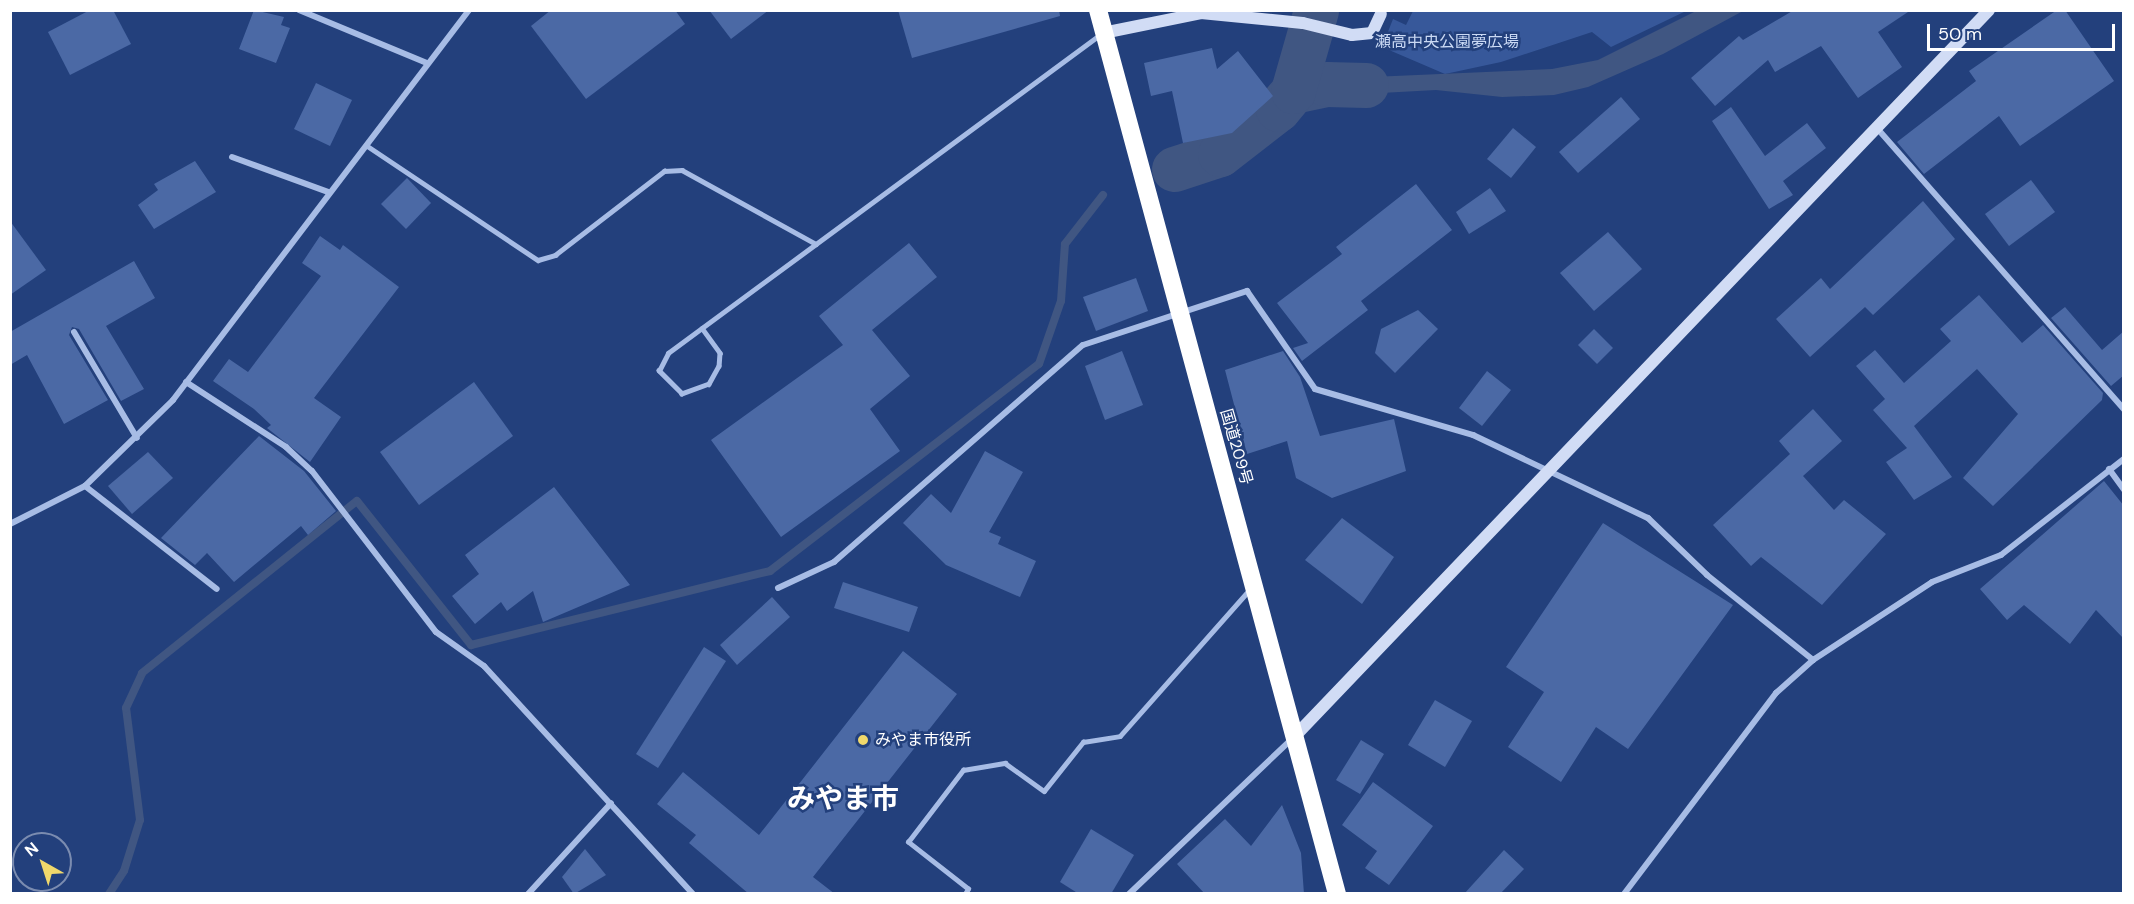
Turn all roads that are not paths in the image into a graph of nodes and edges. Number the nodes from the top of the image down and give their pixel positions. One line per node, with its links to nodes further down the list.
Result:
1 (299, 10): 7 (street)
2 (469, 10): 7 (street)
3 (1098, 10): 6 (highway, 国道209号)
4 (1989, 10): 8 (street)
5 (1381, 14): 6 (street)
6 (1103, 33): 12 (lane); 13 (highway, 国道209号)
7 (427, 63): 9 (street)
8 (1876, 127): 17 (street); 21 (street)
9 (364, 144): 11 (street); 12 (lane)
10 (232, 157): 11 (street)
11 (328, 192): 16 (street)
12 (816, 244): 14 (lane)
13 (1179, 316): 21 (street); 25 (highway, 国道209号); 26 (street)
14 (702, 328): 14 (lane)
15 (74, 332): 18 (street)
16 (186, 382): 18 (street); 30 (street)
17 (2124, 409)
18 (137, 438): 22 (street)
19 (2124, 459): 20 (street)
20 (2109, 469): 23 (street); 28 (street)
21 (1546, 473): 28 (street); 29 (street)
22 (85, 486): 24 (street); 27 (street)
23 (2124, 490)
24 (10, 524)
25 (1254, 584): 29 (highway, 国道209号); 33 (lane)
26 (778, 588)
27 (217, 590)
28 (1813, 660): 36 (street)
29 (1296, 735): 34 (street); 35 (highway, 国道209号)
30 (611, 803): 31 (street); 32 (street)
31 (528, 894)
32 (693, 894)
33 (965, 894)
34 (1129, 894)
35 (1337, 894)
36 (1624, 894)

